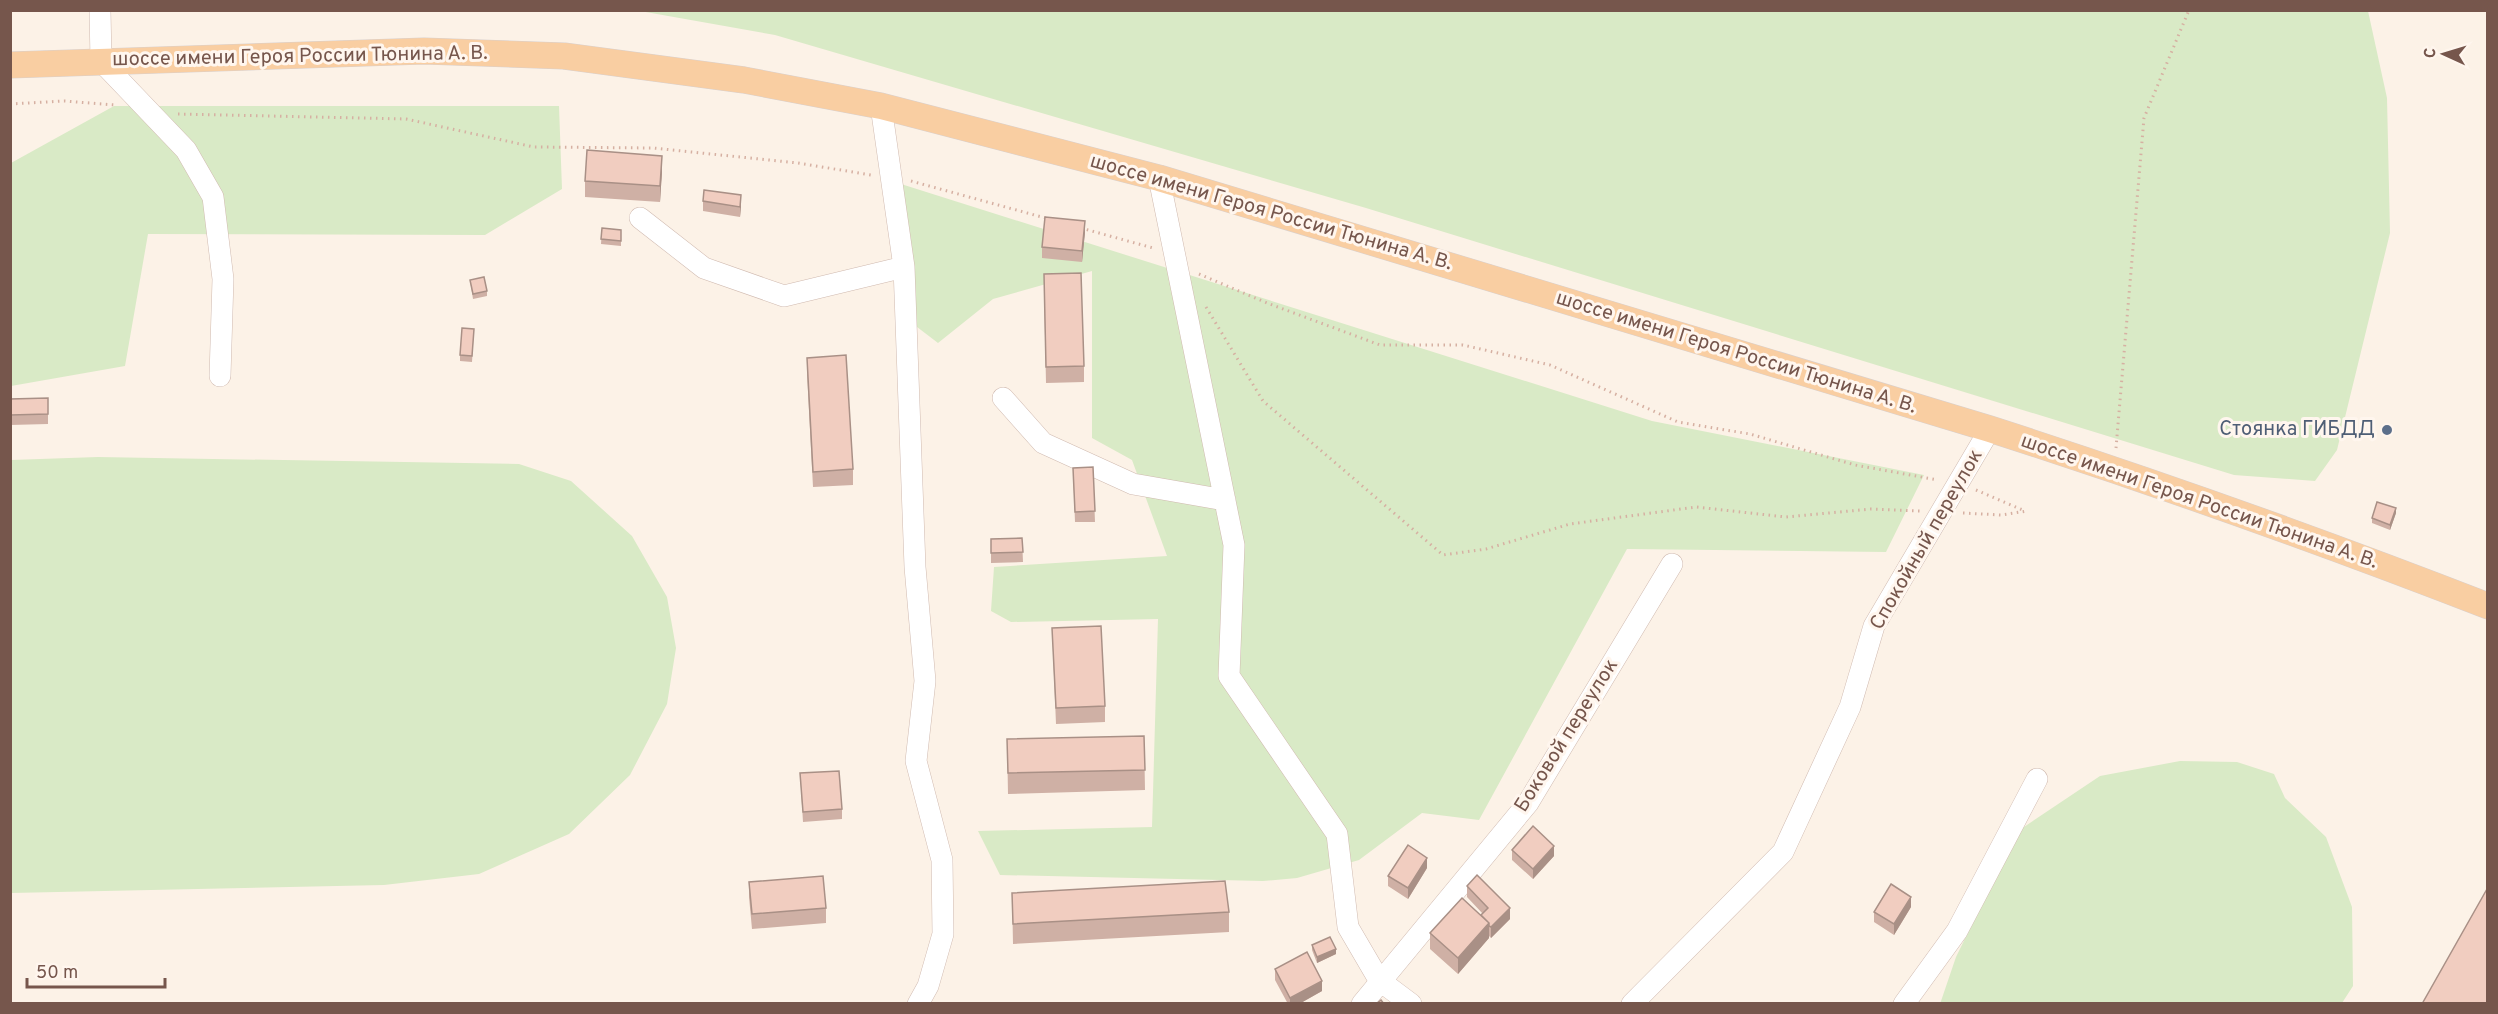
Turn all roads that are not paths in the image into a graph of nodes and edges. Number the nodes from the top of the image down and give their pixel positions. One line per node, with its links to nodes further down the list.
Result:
1 (100, 10): 2 (street)
2 (101, 61): 3 (main road, шоссе имени Героя России Тюнина А. В.); 4 (main road, шоссе имени Героя России Тюнина А. В.); 8 (street)
3 (10, 65)
4 (881, 106): 5 (main road, шоссе имени Героя России Тюнина А. В.); 7 (street)
5 (1159, 178): 10 (main road, шоссе имени Героя России Тюнина А. В.); 11 (street)
6 (640, 218): 7 (street)
7 (904, 267): 16 (street)
8 (220, 376)
9 (1003, 398): 11 (street)
10 (1990, 429): 13 (main road, шоссе имени Героя России Тюнина А. В.); 19 (street, Спокойный переулок)
11 (1225, 500): 15 (street)
12 (1672, 564): 15 (street, Боковой переулок)
13 (2487, 606)
14 (2037, 779): 20 (street)
15 (1379, 980): 17 (street, Боковой переулок); 18 (street)
16 (918, 1004)
17 (1362, 1004)
18 (1411, 1004)
19 (1632, 1004)
20 (1904, 1004)

